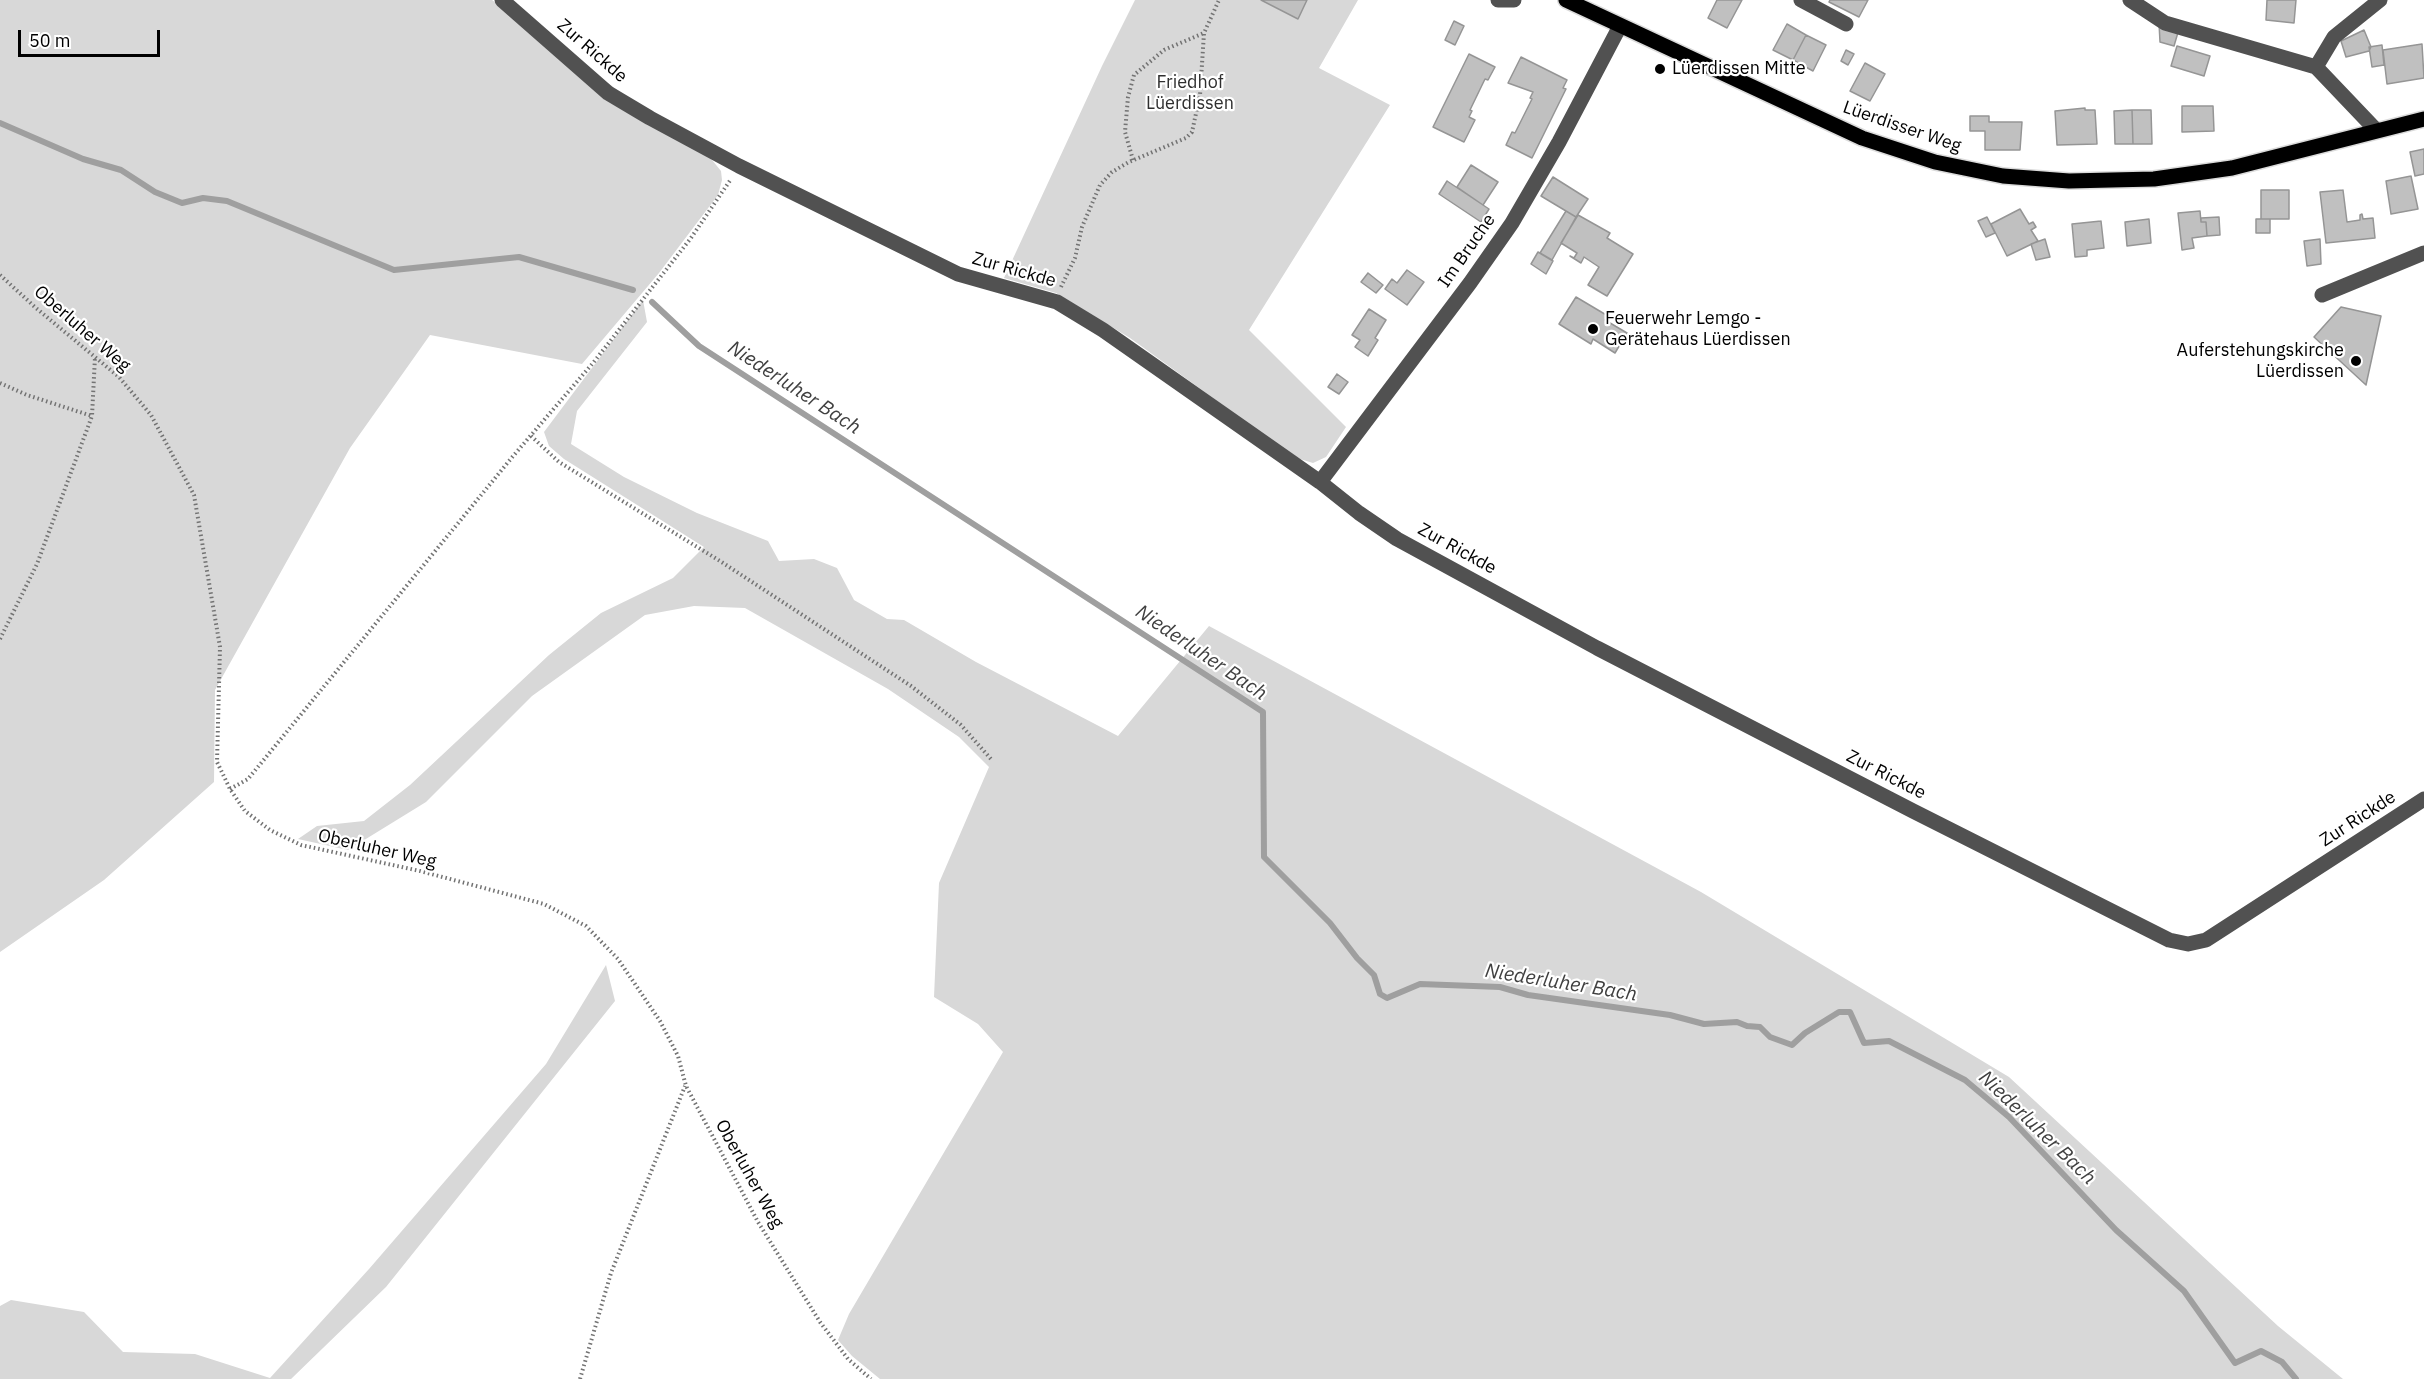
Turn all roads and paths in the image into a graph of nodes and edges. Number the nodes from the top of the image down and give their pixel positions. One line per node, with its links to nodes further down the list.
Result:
1 (502, 0): 16 (street, Zur Rickde)
2 (1219, 0): 11 (path)
3 (1498, 0): 4 (street)
4 (1514, 0)
5 (1566, 0): 10 (main road, Lüerdisser Weg)
6 (1801, 0): 9 (street)
7 (2130, 0): 12 (street)
8 (2380, 0): 12 (street)
9 (1846, 24)
10 (1620, 26): 14 (main road, Lüerdisser Weg); 25 (street, Im Bruche)
11 (1204, 33): 15 (path); 15 (path)
12 (2316, 67): 14 (street)
13 (2424, 119): 14 (main road, Lüerdisser Weg)
14 (2376, 130)
15 (1133, 160): 20 (path)
16 (739, 166): 20 (street, Zur Rickde); 24 (path)
17 (2424, 253): 19 (street)
18 (0, 275): 21 (path, Oberluher Weg)
19 (2322, 295)
20 (1057, 302): 25 (street, Zur Rickde)
21 (95, 356): 23 (path); 28 (path, Oberluher Weg)
22 (0, 383): 23 (path)
23 (92, 416): 26 (path)
24 (531, 436): 27 (path); 28 (path)
25 (1320, 482): 29 (street, Zur Rickde)
26 (0, 639)
27 (991, 759)
28 (230, 789): 30 (path, Oberluher Weg)
29 (2424, 799)
30 (686, 1086): 31 (path); 32 (path, Oberluher Weg)
31 (580, 1379)
32 (871, 1379)

